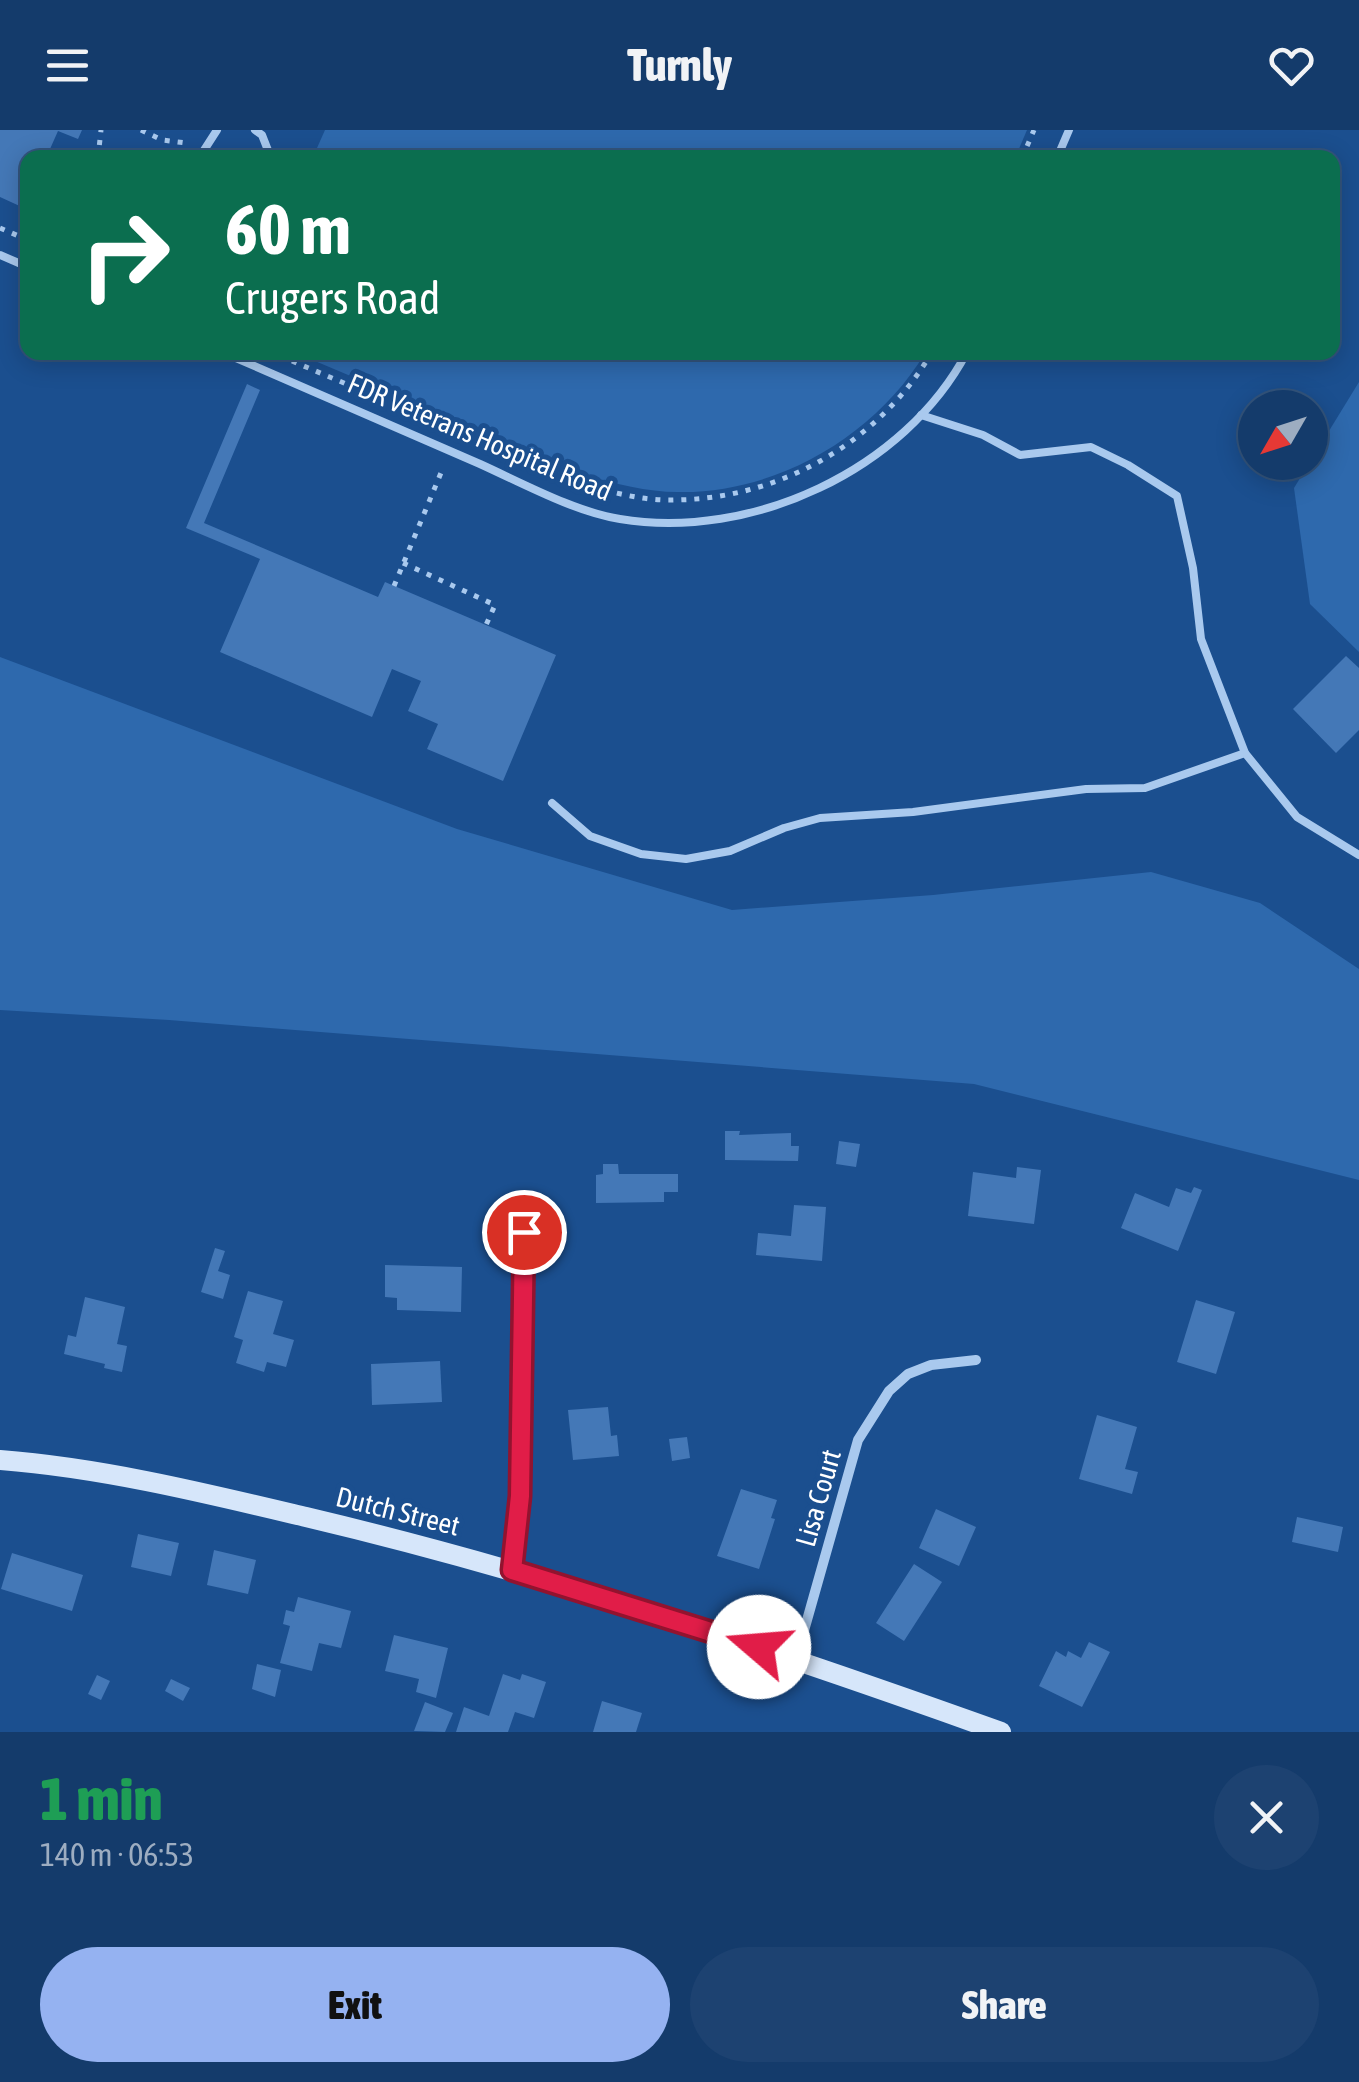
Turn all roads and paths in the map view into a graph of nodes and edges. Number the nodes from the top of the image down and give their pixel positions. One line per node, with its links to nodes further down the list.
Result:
1 (141, 130): 4 (path)
2 (217, 130): 4 (lane)
3 (255, 130): 6 (lane)
4 (204, 146): 5 (lane)
5 (202, 150)
6 (268, 150)
7 (240, 360): 12 (lane, FDR Veterans Hospital Road)
8 (280, 360): 9 (path)
9 (927, 360)
10 (963, 360): 11 (lane, FDR Veterans Hospital Road)
11 (922, 415): 12 (lane, FDR Veterans Hospital Road); 16 (lane)
12 (450, 451): 13 (path)
13 (403, 563): 14 (path); 15 (path)
14 (394, 586)
15 (486, 625)
16 (1245, 753): 17 (lane); 18 (lane)
17 (552, 803)
18 (1359, 855)
19 (524, 1232): 22 (street)
20 (976, 1360): 23 (street, Lisa Court)
21 (0, 1460): 22 (street, Dutch Street)
22 (512, 1570): 23 (street, Dutch Street)
23 (796, 1659): 24 (street, Dutch Street)
24 (1001, 1732)

